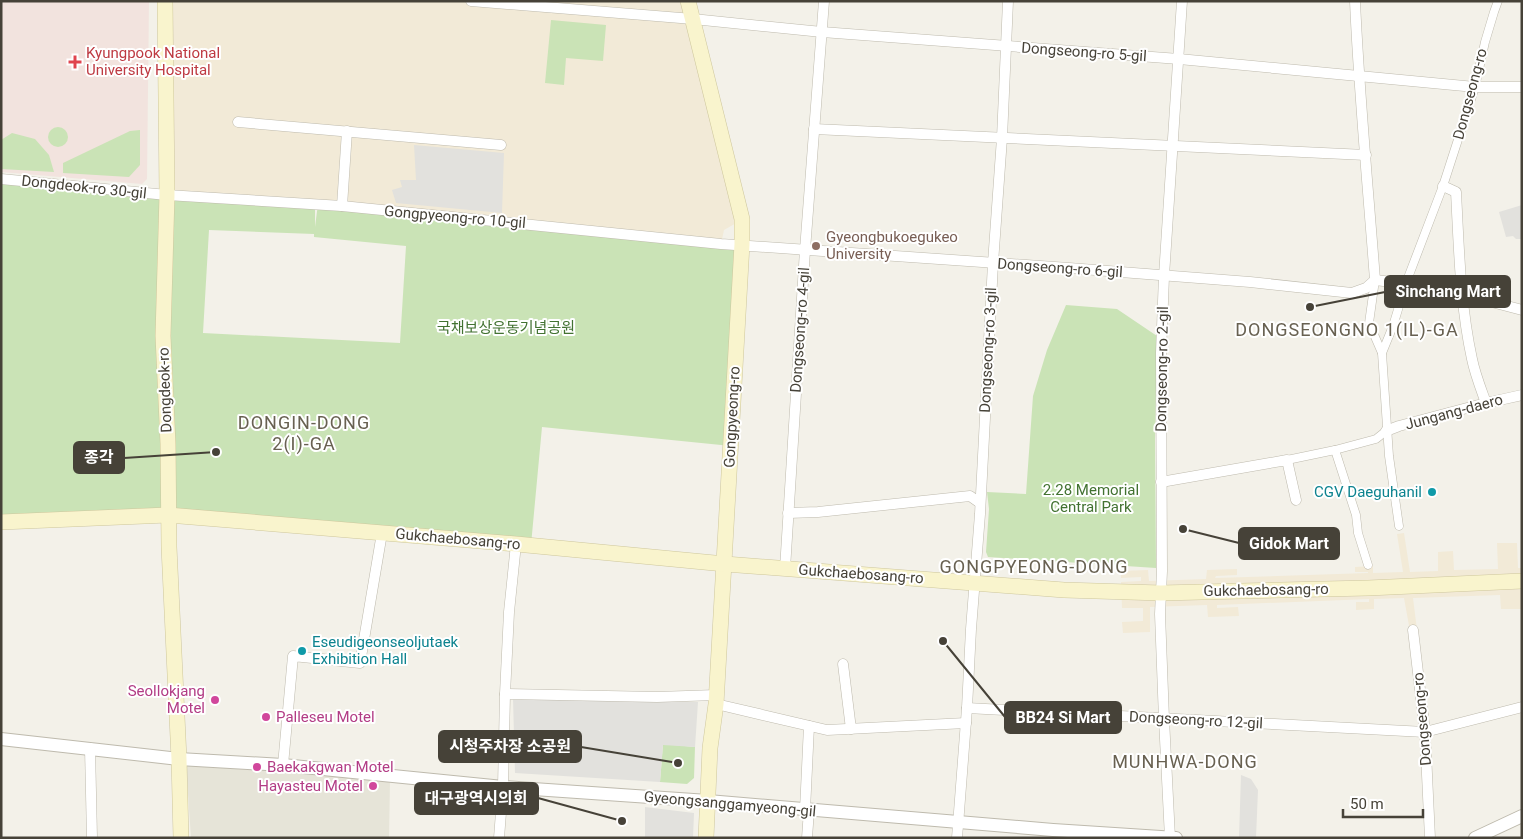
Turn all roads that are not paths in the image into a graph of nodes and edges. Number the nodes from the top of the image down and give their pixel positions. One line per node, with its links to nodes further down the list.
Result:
1 (166, 1): 25 (main road, Dongdeok-ro)
2 (470, 1): 9 (street, Dongseong-ro 5-gil)
3 (688, 1): 9 (main road, Gongpyeong-ro)
4 (824, 1): 10 (street, Dongseong-ro 4-gil)
5 (1008, 1): 11 (street, Dongseong-ro 3-gil)
6 (1182, 1): 12 (street, Dongseong-ro 2-gil)
7 (1355, 1): 13 (street)
8 (1498, 1): 14 (street, Dongseong-ro)
9 (693, 19): 10 (street, Dongseong-ro 5-gil); 27 (main road, Gongpyeong-ro)
10 (822, 32): 11 (street, Dongseong-ro 5-gil); 17 (street, Dongseong-ro 4-gil)
11 (1006, 46): 12 (street, Dongseong-ro 5-gil); 19 (street, Dongseong-ro 3-gil)
12 (1179, 59): 13 (street, Dongseong-ro 5-gil); 21 (street, Dongseong-ro 2-gil)
13 (1359, 76): 14 (street, Dongseong-ro 5-gil); 22 (street)
14 (1475, 87): 15 (street); 24 (street, Dongseong-ro)
15 (1522, 87)
16 (238, 122): 18 (street)
17 (814, 129): 19 (street); 28 (street, Dongseong-ro 4-gil)
18 (347, 130): 20 (street); 26 (street)
19 (1002, 138): 21 (street); 29 (street, Dongseong-ro 3-gil)
20 (501, 145)
21 (1173, 146): 22 (street); 30 (street, Dongseong-ro 2-gil)
22 (1366, 155): 31 (street)
23 (1, 179): 25 (street, Dongdeok-ro 30-gil)
24 (1443, 186): 32 (street, Dongseong-ro); 33 (street)
25 (167, 195): 26 (street, Gongpyeong-ro 10-gil); 45 (main road, Dongdeok-ro)
26 (342, 206): 27 (street, Gongpyeong-ro 10-gil)
27 (742, 244): 28 (street, Dongseong-ro 6-gil); 50 (main road, Gongpyeong-ro)
28 (805, 250): 29 (street, Dongseong-ro 6-gil); 44 (street, Dongseong-ro 4-gil)
29 (992, 263): 30 (street, Dongseong-ro 6-gil); 43 (street, Dongseong-ro 3-gil)
30 (1164, 276): 31 (street, Dongseong-ro 6-gil); 41 (street, Dongseong-ro 2-gil)
31 (1375, 280): 32 (street); 35 (street, Dongseong-ro)
32 (1406, 283): 33 (street); 35 (street, Dongseong-ro)
33 (1461, 290): 34 (street); 37 (street)
34 (1522, 310)
35 (1382, 353): 38 (street, Dongseong-ro)
36 (1522, 395): 37 (street, Jungang-daero)
37 (1486, 403): 38 (street, Jungang-daero)
38 (1386, 431): 39 (street); 47 (street, Dongseong-ro)
39 (1335, 450): 40 (street); 51 (street)
40 (1287, 460): 41 (street); 42 (street)
41 (1161, 482): 55 (street, Dongseong-ro 2-gil)
42 (1296, 500)
43 (980, 503): 44 (street); 54 (street, Dongseong-ro 3-gil)
44 (788, 513): 52 (street, Dongseong-ro 4-gil)
45 (168, 515): 46 (main road, Gukchaebosang-ro); 48 (main road, Gukchaebosang-ro); 69 (main road, Dongdeok-ro)
46 (1, 522)
47 (1399, 526)
48 (382, 532): 49 (main road, Gukchaebosang-ro); 70 (street, Gukchaebosang-ro)
49 (516, 544): 50 (main road, Gukchaebosang-ro); 58 (street)
50 (725, 564): 52 (main road, Gukchaebosang-ro); 59 (main road, Gongpyeong-ro)
51 (1368, 565)
52 (785, 569): 54 (main road, Gukchaebosang-ro)
53 (1522, 581): 55 (main road, Gukchaebosang-ro)
54 (975, 582): 55 (main road, Gukchaebosang-ro); 61 (street, Dongseong-ro 3-gil)
55 (1161, 593): 62 (street, Dongseong-ro 2-gil)
56 (1413, 630): 66 (street, Dongseong-ro)
57 (843, 664): 65 (street)
58 (505, 694): 59 (street); 71 (street)
59 (716, 700): 64 (street); 72 (main road, Gongpyeong-ro)
60 (1522, 706): 66 (street)
61 (967, 708): 62 (street, Dongseong-ro 12-gil); 63 (street, Dongseong-ro 3-gil)
62 (1164, 719): 66 (street, Dongseong-ro 12-gil); 83 (street, Dongseong-ro 2-gil)
63 (966, 723): 65 (street); 75 (street, Dongseong-ro 3-gil)
64 (809, 726): 65 (street); 73 (street)
65 (851, 729)
66 (1425, 732): 85 (street, Dongseong-ro)
67 (1, 739): 68 (street, Gyeongsanggamyeong-gil)
68 (90, 748): 69 (street, Gyeongsanggamyeong-gil); 77 (street)
69 (179, 758): 70 (street, Gyeongsanggamyeong-gil); 78 (main road, Dongdeok-ro)
70 (283, 765): 71 (street, Gyeongsanggamyeong-gil)
71 (503, 787): 72 (street, Gyeongsanggamyeong-gil); 79 (street)
72 (708, 801): 73 (street, Gyeongsanggamyeong-gil); 80 (main road, Gongpyeong-ro)
73 (807, 810): 75 (street, Gyeongsanggamyeong-gil); 81 (street)
74 (1522, 816): 86 (street)
75 (958, 822): 76 (street, Gyeongsanggamyeong-gil); 82 (street, Dongseong-ro 3-gil)
76 (1053, 834): 83 (street, Gyeongsanggamyeong-gil)
77 (92, 838)
78 (181, 838)
79 (500, 838)
80 (706, 838)
81 (807, 838)
82 (956, 838)
83 (1170, 838): 84 (street, Gyeongsanggamyeong-gil)
84 (1176, 838)
85 (1430, 838)
86 (1475, 838)

